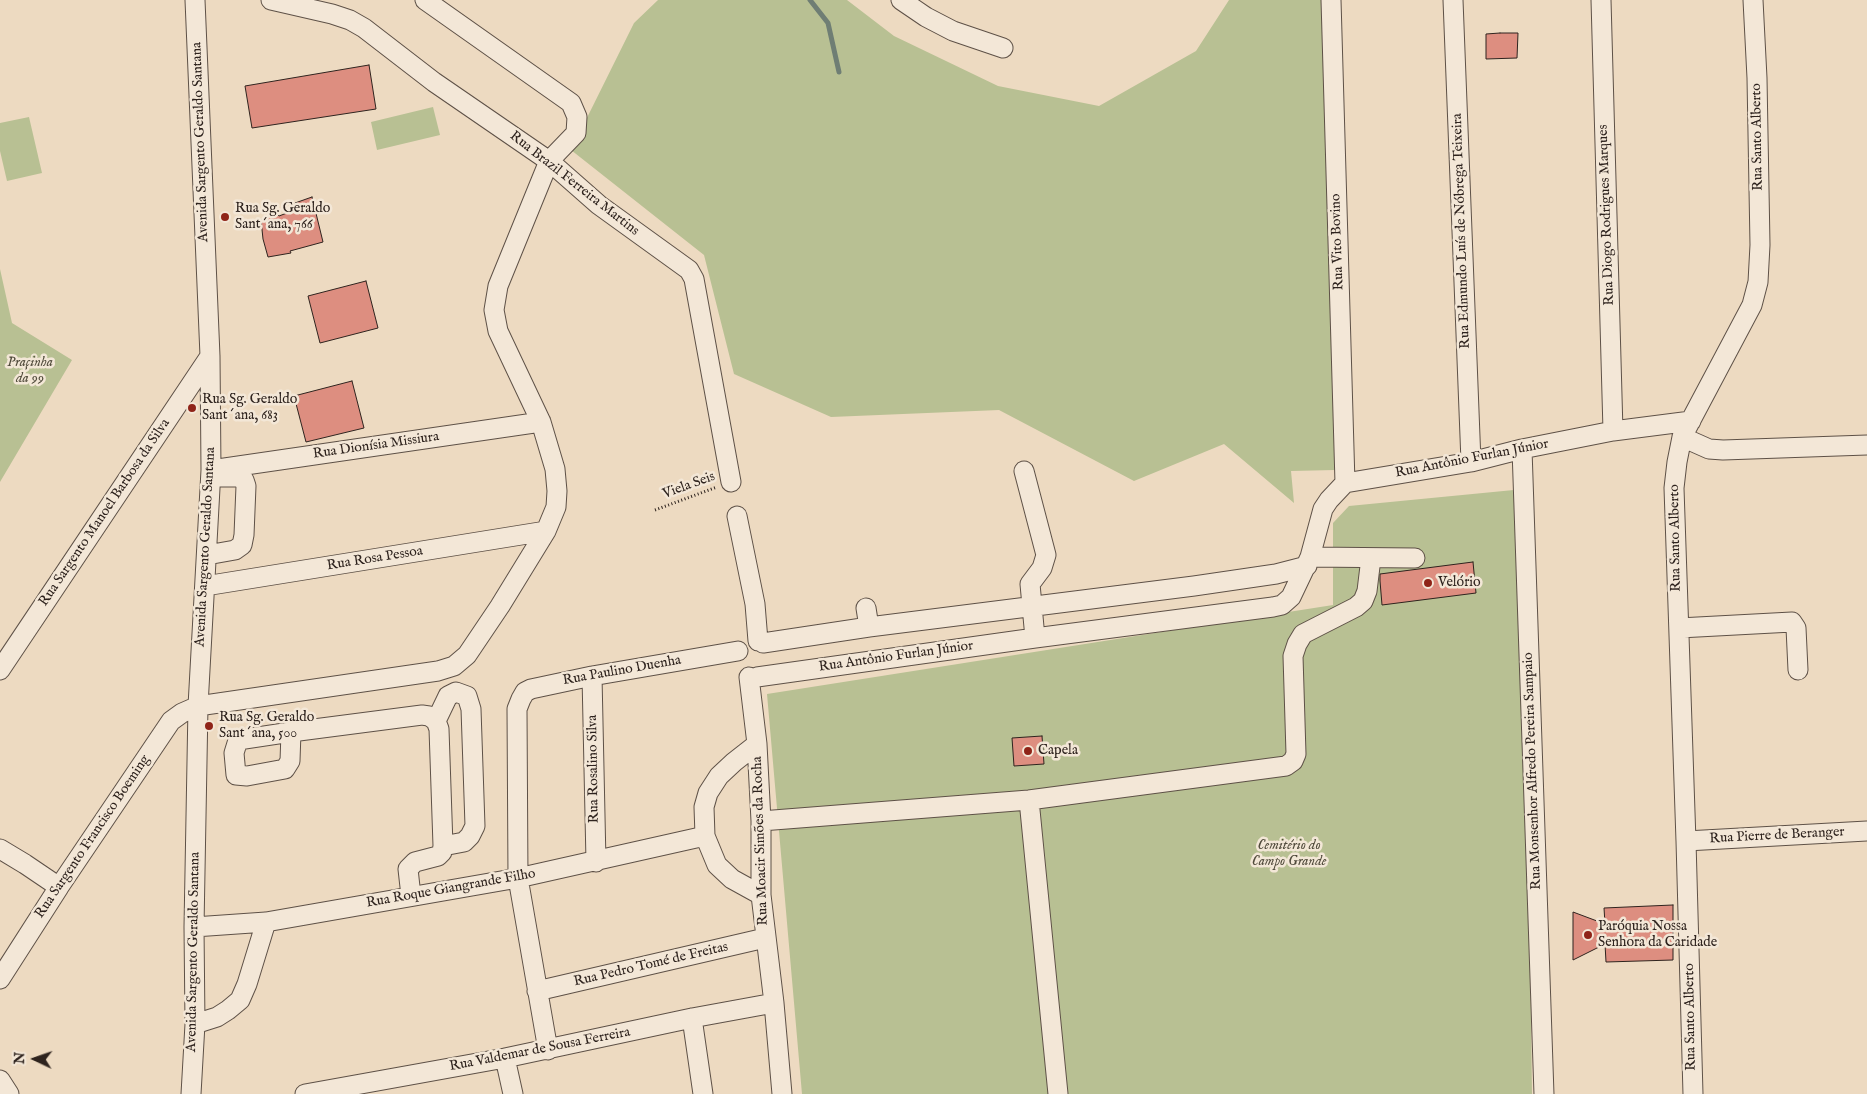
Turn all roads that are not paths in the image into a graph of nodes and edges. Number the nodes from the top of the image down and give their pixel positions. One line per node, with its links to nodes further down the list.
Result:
1 (195, 0): 11 (street, Avenida Sargento Geraldo Santana)
2 (271, 0): 10 (street, Rua Brazil Ferreira Martins)
3 (425, 0): 10 (street)
4 (901, 0): 9 (street)
5 (1331, 0): 21 (street, Rua Vito Bovino)
6 (1453, 0): 17 (street, Rua Edmundo Luís de Nóbrega Teixeira)
7 (1601, 0): 14 (street, Rua Diogo Rodrigues Marques)
8 (1753, 0): 13 (street, Rua Santo Alberto)
9 (1003, 48)
10 (549, 161): 12 (street, Rua Sargento Francisco Boeming); 20 (street, Rua Brazil Ferreira Martins)
11 (210, 356): 19 (street, Avenida Sargento Geraldo Santana); 38 (street, Rua Sargento Manoel Barbosa da Silva)
12 (541, 422): 19 (street, Rua Dionísia Missiura); 23 (street, Rua Sargento Francisco Boeming)
13 (1686, 429): 14 (street, Rua Antônio Furlan Júnior); 15 (street); 34 (street, Rua Santo Alberto)
14 (1613, 431): 16 (street, Rua Antônio Furlan Júnior)
15 (1867, 445)
16 (1522, 449): 17 (street, Rua Antônio Furlan Júnior); 76 (street, Rua Monsenhor Alfredo Pereira Sampaio)
17 (1471, 462): 21 (street, Rua Antônio Furlan Júnior)
18 (1024, 471): 31 (street)
19 (211, 474): 24 (street, Avenida Sargento Geraldo Santana); 24 (street)
20 (731, 482)
21 (1345, 483): 27 (street, Rua Antônio Furlan Júnior)
22 (737, 516): 36 (street)
23 (546, 531): 28 (street, Rua Rosa Pessoa); 42 (street, Rua Sargento Francisco Boeming)
24 (206, 555): 28 (street, Avenida Sargento Geraldo Santana)
25 (1371, 558): 26 (street); 27 (street); 46 (street)
26 (1415, 558)
27 (1308, 562): 29 (street); 33 (street, Rua Antônio Furlan Júnior)
28 (205, 586): 42 (street, Avenida Sargento Geraldo Santana)
29 (1106, 598): 31 (street); 33 (street)
30 (866, 608): 32 (street)
31 (1032, 608): 32 (street); 35 (street)
32 (869, 627): 36 (street)
33 (1111, 628): 35 (street, Rua Antônio Furlan Júnior)
34 (1679, 628): 39 (street); 50 (street, Rua Santo Alberto)
35 (1035, 638): 41 (street, Rua Antônio Furlan Júnior)
36 (761, 642): 37 (street); 41 (street)
37 (738, 651): 40 (street, Rua Paulino Duenha); 41 (street)
38 (0, 670)
39 (1798, 670)
40 (592, 676): 53 (street, Rua Rosalino Silva); 54 (street, Rua Paulino Duenha)
41 (753, 677): 45 (street, Rua Moacir Simões da Rocha)
42 (198, 706): 55 (street, Rua Sargento Francisco Boeming); 59 (street, Avenida Sargento Geraldo Santana)
43 (436, 721): 44 (street); 51 (street); 51 (street)
44 (291, 732)
45 (757, 744): 47 (street, Rua Moacir Simões da Rocha); 49 (street)
46 (1029, 800): 47 (street); 75 (street)
47 (761, 822): 56 (street, Rua Moacir Simões da Rocha)
48 (1867, 831): 50 (street, Rua Pierre de Beranger)
49 (705, 836): 53 (street, Rua Roque Giangrande Filho); 56 (street)
50 (1686, 841): 77 (street, Rua Santo Alberto)
51 (443, 846): 57 (street)
52 (0, 849): 55 (street)
53 (596, 862): 54 (street, Rua Roque Giangrande Filho)
54 (518, 878): 57 (street, Rua Roque Giangrande Filho); 62 (street)
55 (59, 887): 61 (street, Rua Sargento Francisco Boeming)
56 (761, 895): 60 (street, Rua Moacir Simões da Rocha)
57 (411, 896): 58 (street, Rua Roque Giangrande Filho)
58 (266, 922): 59 (street, Rua Roque Giangrande Filho); 65 (street)
59 (194, 927): 65 (street, Avenida Sargento Geraldo Santana)
60 (765, 938): 62 (street, Rua Pedro Tomé de Freitas); 63 (street, Rua Moacir Simões da Rocha)
61 (0, 979)
62 (537, 991): 66 (street)
63 (774, 1003): 64 (street, Rua Valdemar de Sousa Ferreira); 74 (street, Rua Moacir Simões da Rocha)
64 (692, 1018): 66 (street, Rua Valdemar de Sousa Ferreira); 73 (street)
65 (195, 1024): 70 (street, Avenida Sargento Geraldo Santana)
66 (548, 1050): 67 (street, Rua Valdemar de Sousa Ferreira)
67 (505, 1058): 71 (street, Rua Valdemar de Sousa Ferreira); 72 (street)
68 (0, 1080): 69 (street)
69 (9, 1094)
70 (191, 1094)
71 (305, 1094)
72 (513, 1094)
73 (703, 1094)
74 (782, 1094)
75 (1058, 1094)
76 (1544, 1094)
77 (1693, 1094)

